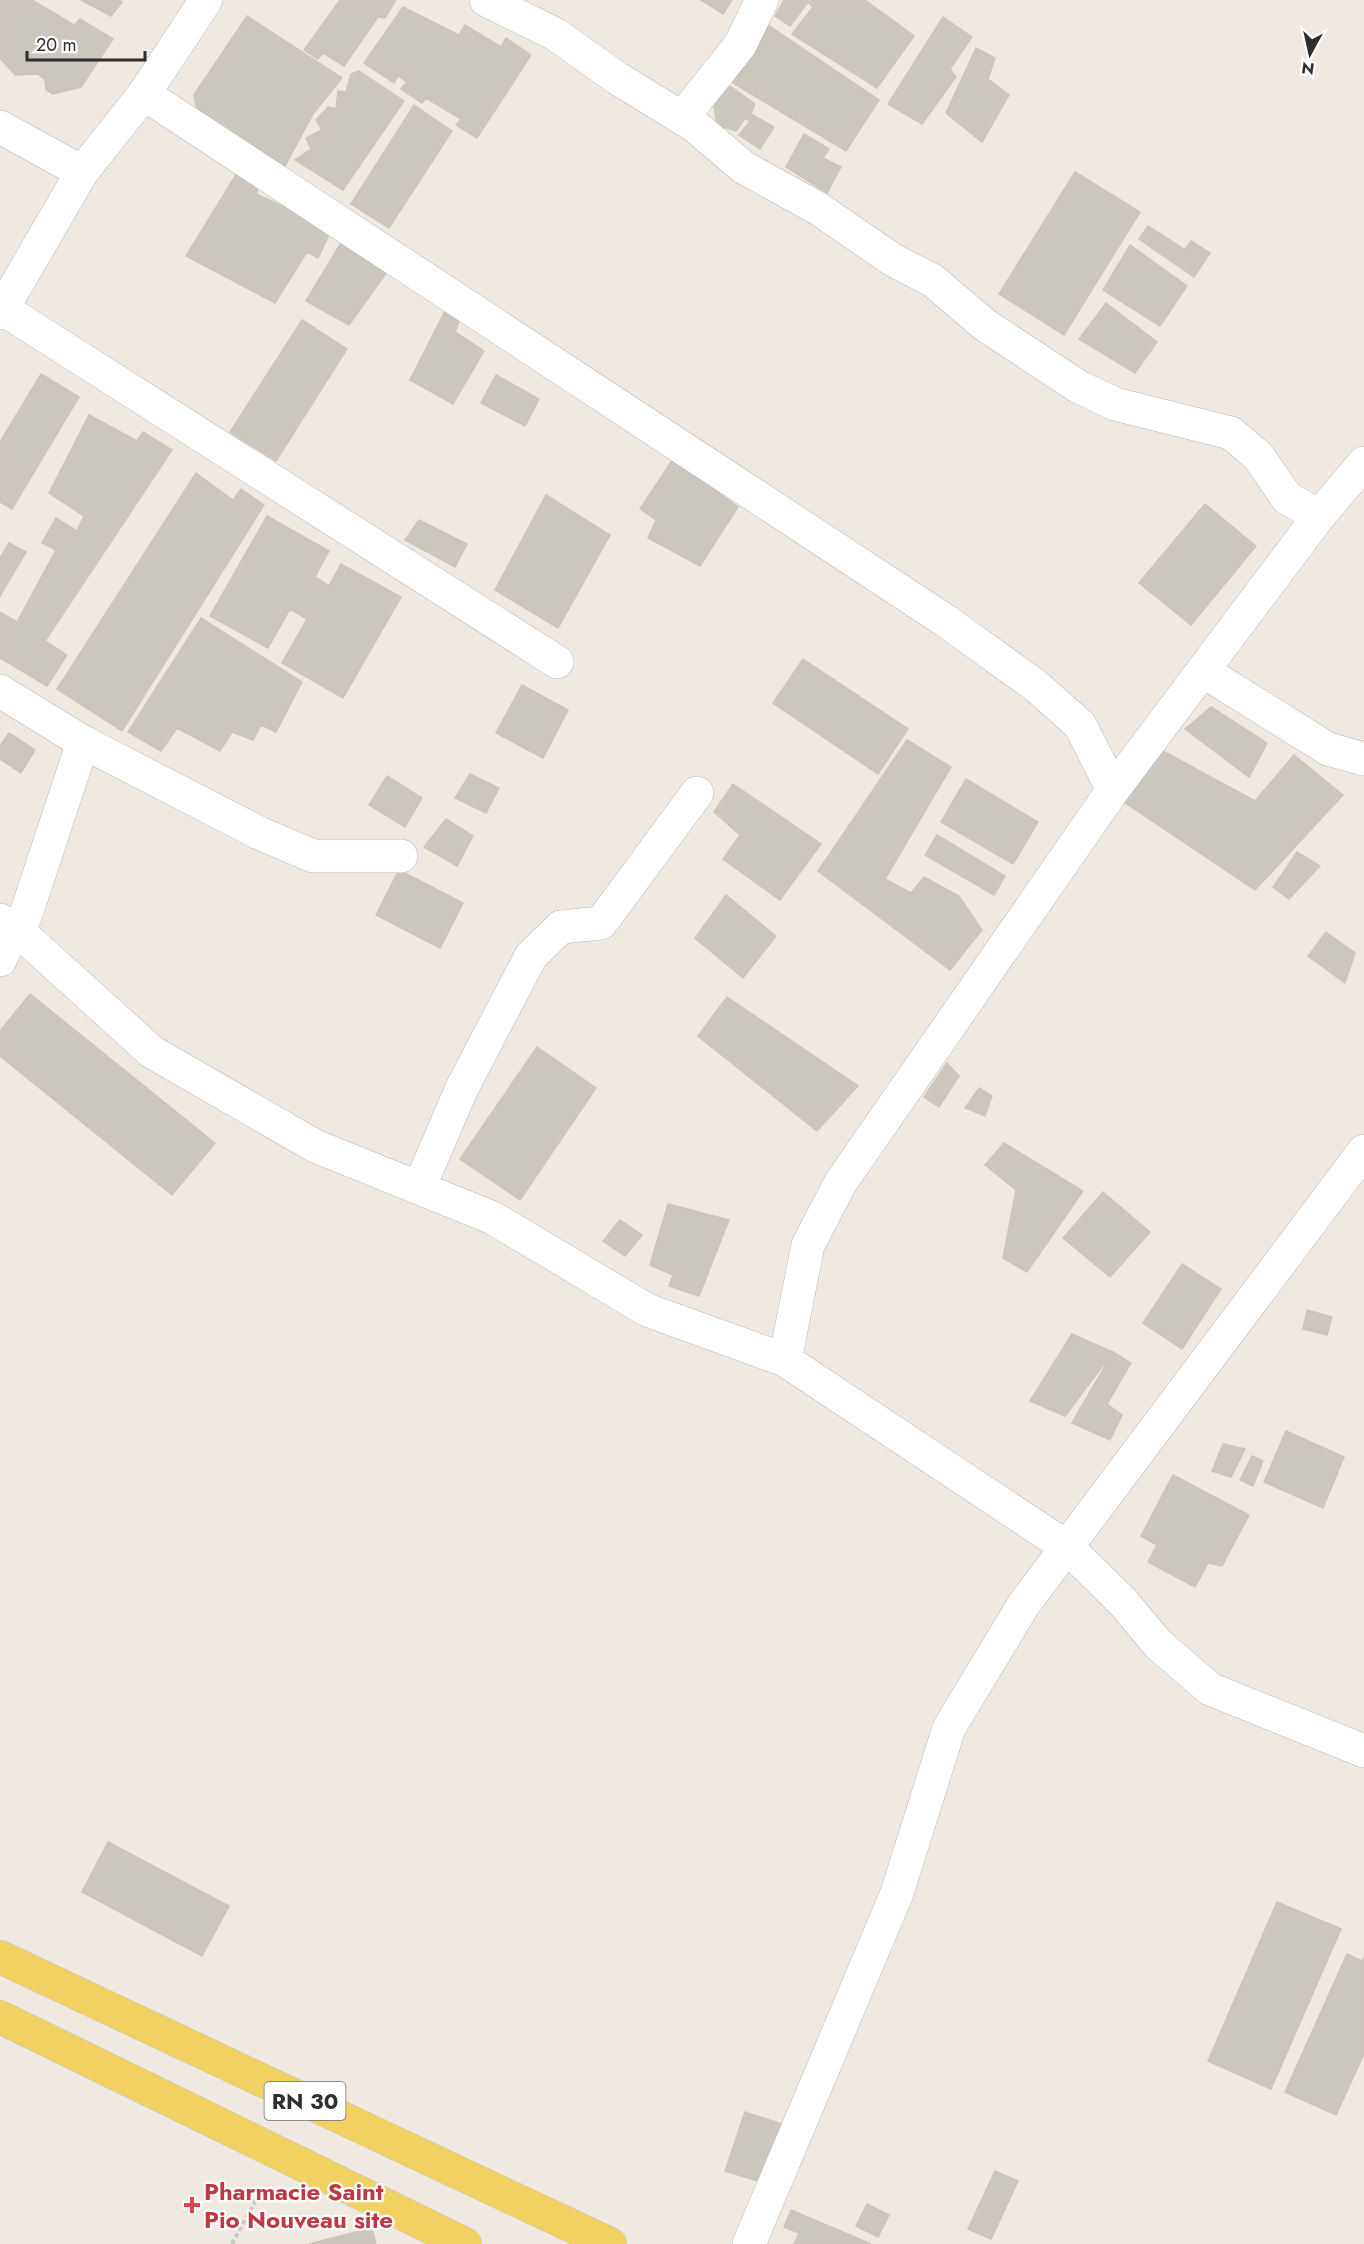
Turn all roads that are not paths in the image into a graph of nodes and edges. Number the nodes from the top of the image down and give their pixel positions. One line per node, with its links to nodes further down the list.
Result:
1 (206, 0): 4 (street)
2 (486, 0): 5 (street)
3 (762, 0): 5 (street)
4 (144, 94): 7 (street); 16 (street)
5 (682, 118): 10 (street)
6 (0, 127): 7 (street)
7 (81, 172): 8 (street)
8 (2, 311): 11 (street)
9 (1364, 463): 10 (street)
10 (1318, 516): 12 (street)
11 (557, 662)
12 (1203, 671): 15 (street); 16 (street)
13 (0, 691): 14 (street)
14 (83, 742): 18 (street); 19 (street)
15 (1364, 759)
16 (1113, 790): 23 (street)
17 (697, 793): 22 (street)
18 (402, 856)
19 (8, 924): 20 (street); 22 (street)
20 (0, 960)
21 (1364, 1150): 24 (street)
22 (419, 1188): 23 (street)
23 (784, 1360): 24 (street)
24 (1068, 1548): 25 (street); 30 (street)
25 (1364, 1751)
26 (0, 1957): 29 (main road, RN 30)
27 (0, 2017): 28 (main road, RN 30 / RN 30)
28 (465, 2244)
29 (610, 2244)
30 (749, 2244)

